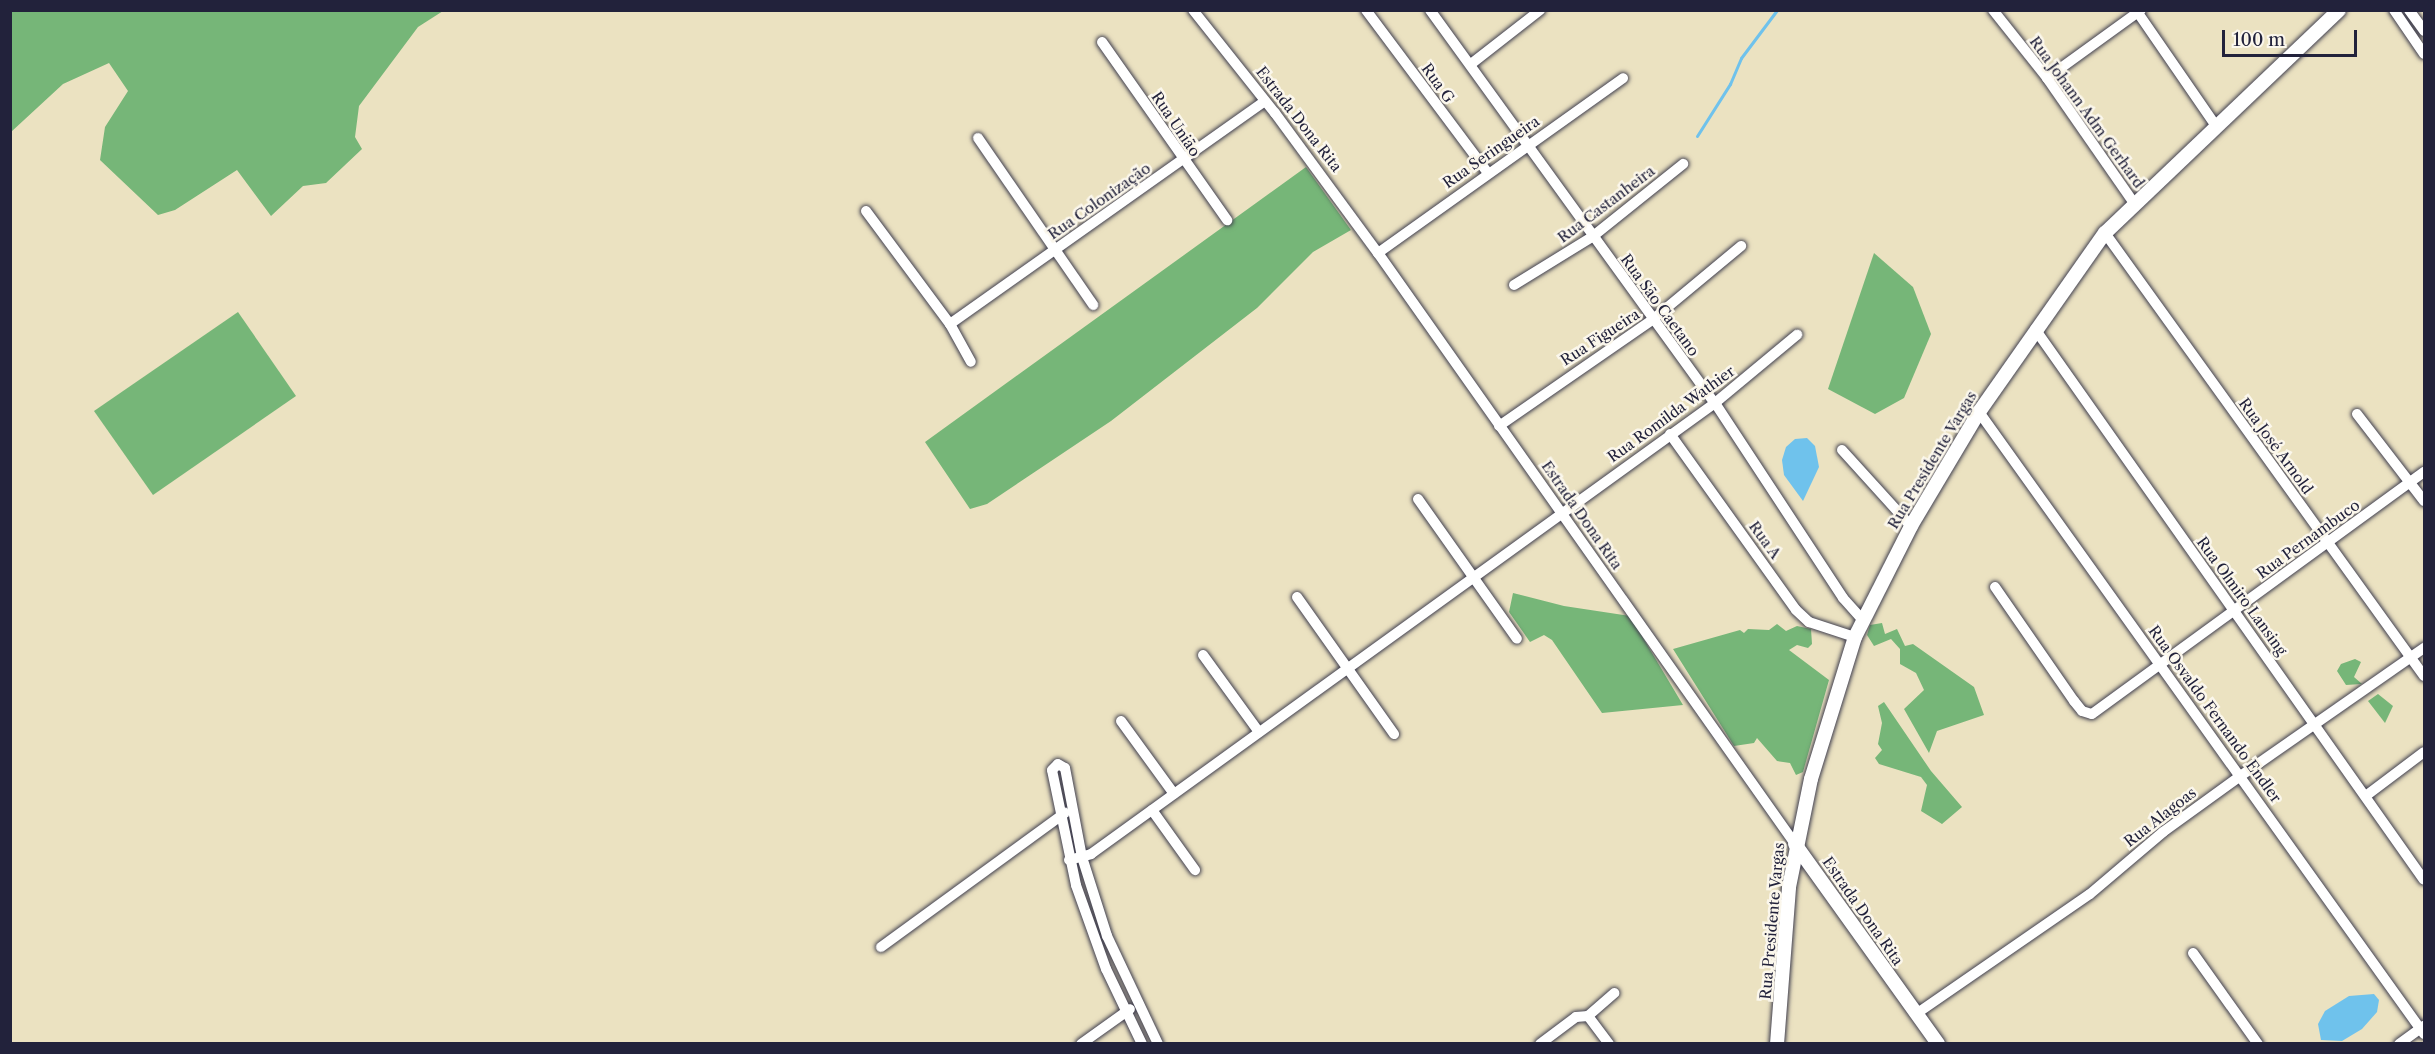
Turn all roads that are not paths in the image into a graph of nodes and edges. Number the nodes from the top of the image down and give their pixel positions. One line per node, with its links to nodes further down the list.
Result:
1 (1193, 10): 16 (street, Estrada Dona Rita)
2 (1366, 10): 22 (street, Rua G)
3 (1430, 10): 13 (street, Rua São Caetano)
4 (1540, 10): 13 (street)
5 (1993, 10): 15 (street, Rua Johann Adm Gerhard)
6 (2339, 10): 17 (main road, Rua Presidente Vargas)
7 (2394, 10): 12 (street)
8 (2409, 10): 10 (street)
9 (2138, 11): 15 (street); 17 (street)
10 (2424, 31)
11 (1102, 42): 20 (street, Rua União)
12 (2424, 54)
13 (1471, 64): 19 (street, Rua São Caetano)
14 (1623, 78): 19 (street, Rua Seringueira)
15 (2047, 78): 23 (street, Rua Johann Adm Gerhard)
16 (1263, 102): 20 (street, Rua Colonização); 30 (street, Estrada Dona Rita)
17 (2216, 126): 23 (main road, Rua Presidente Vargas)
18 (978, 138): 29 (street)
19 (1527, 146): 22 (street, Rua Seringueira); 27 (street, Rua São Caetano)
20 (1183, 161): 25 (street, Rua União); 29 (street, Rua Colonização)
21 (1683, 164): 27 (street, Rua Castanheira)
22 (1487, 172): 30 (street, Rua Seringueira)
23 (2134, 203): 26 (main road, Rua Presidente Vargas)
24 (866, 211): 34 (street)
25 (1227, 220)
26 (2105, 233): 35 (main road, Rua Presidente Vargas); 50 (street, Rua José Arnold)
27 (1592, 237): 31 (street, Rua Castanheira); 33 (street, Rua São Caetano)
28 (1741, 246): 33 (street, Rua Figueira)
29 (1057, 248): 32 (street); 34 (street, Rua Colonização)
30 (1378, 253): 41 (street, Estrada Dona Rita)
31 (1514, 285)
32 (1093, 305)
33 (1652, 320): 38 (street, Rua São Caetano); 41 (street, Rua Figueira)
34 (950, 324): 37 (street)
35 (2035, 329): 39 (main road, Rua Presidente Vargas); 54 (street, Rua Olmiro Lansing)
36 (1797, 335): 38 (street, Rua Romilda Wathier)
37 (971, 362)
38 (1715, 403): 42 (street, Rua Romilda Wathier); 55 (street, Rua São Caetano)
39 (1979, 412): 49 (main road, Rua Presidente Vargas); 61 (street, Rua Osvaldo Fernando Endler)
40 (2357, 414): 45 (street)
41 (1499, 426): 48 (street, Estrada Dona Rita)
42 (1670, 434): 48 (street, Rua Romilda Wathier); 56 (street, Rua A)
43 (1842, 450): 49 (street)
44 (2424, 472): 45 (street, Rua Pernambuco)
45 (2411, 483): 47 (street); 50 (street, Rua Pernambuco)
46 (1418, 499): 51 (street)
47 (2424, 501)
48 (1560, 513): 51 (street, Rua Romilda Wathier); 75 (street, Estrada Dona Rita)
49 (1911, 526): 55 (main road, Rua Presidente Vargas)
50 (2328, 543): 54 (street, Rua Pernambuco); 60 (street, Rua José Arnold)
51 (1473, 576): 57 (street); 62 (street, Rua Romilda Wathier)
52 (1995, 587): 61 (street, Rua Pernambuco)
53 (1297, 597): 62 (street)
54 (2234, 612): 61 (street, Rua Pernambuco); 65 (street, Rua Olmiro Lansing)
55 (1863, 620): 56 (main road, Rua Presidente Vargas)
56 (1855, 637): 75 (main road, Rua Presidente Vargas)
57 (1517, 639)
58 (2424, 648): 60 (street, Rua Alagoas)
59 (1203, 655): 66 (street)
60 (2411, 657): 63 (street, Rua José Arnold); 65 (street, Rua Alagoas)
61 (2162, 663): 69 (street, Rua Osvaldo Fernando Endler)
62 (1347, 668): 66 (street, Rua Romilda Wathier); 67 (street)
63 (2424, 676)
64 (1121, 721): 70 (street)
65 (2315, 725): 69 (street, Rua Alagoas); 71 (street, Rua Olmiro Lansing)
66 (1259, 732): 70 (street, Rua Romilda Wathier)
67 (1394, 734)
68 (2424, 752): 71 (street)
69 (2239, 777): 85 (street, Rua Alagoas); 87 (street, Rua Osvaldo Fernando Endler)
70 (1173, 794): 72 (street, Rua Romilda Wathier)
71 (2367, 795): 79 (street, Rua Olmiro Lansing)
72 (1152, 810): 76 (street, Rua Romilda Wathier); 78 (street)
73 (1072, 811): 74 (street); 74 (street); 76 (street)
74 (1059, 815): 77 (street); 80 (street)
75 (1795, 844): 85 (main road, Estrada Dona Rita); 93 (main road, Rua Presidente Vargas)
76 (1082, 857): 77 (street); 83 (street)
77 (1069, 860): 84 (street)
78 (1195, 870)
79 (2424, 880)
80 (881, 947)
81 (2193, 953): 95 (street)
82 (1614, 993): 86 (street)
83 (1138, 1006): 84 (street); 90 (street)
84 (1126, 1011): 88 (street); 89 (street)
85 (1916, 1014): 94 (main road, Estrada Dona Rita)
86 (1588, 1016): 91 (street); 92 (street)
87 (2423, 1030): 96 (street)
88 (1081, 1044)
89 (1142, 1044)
90 (1158, 1044)
91 (1540, 1044)
92 (1610, 1044)
93 (1777, 1044)
94 (1938, 1044)
95 (2258, 1044)
96 (2399, 1044)

